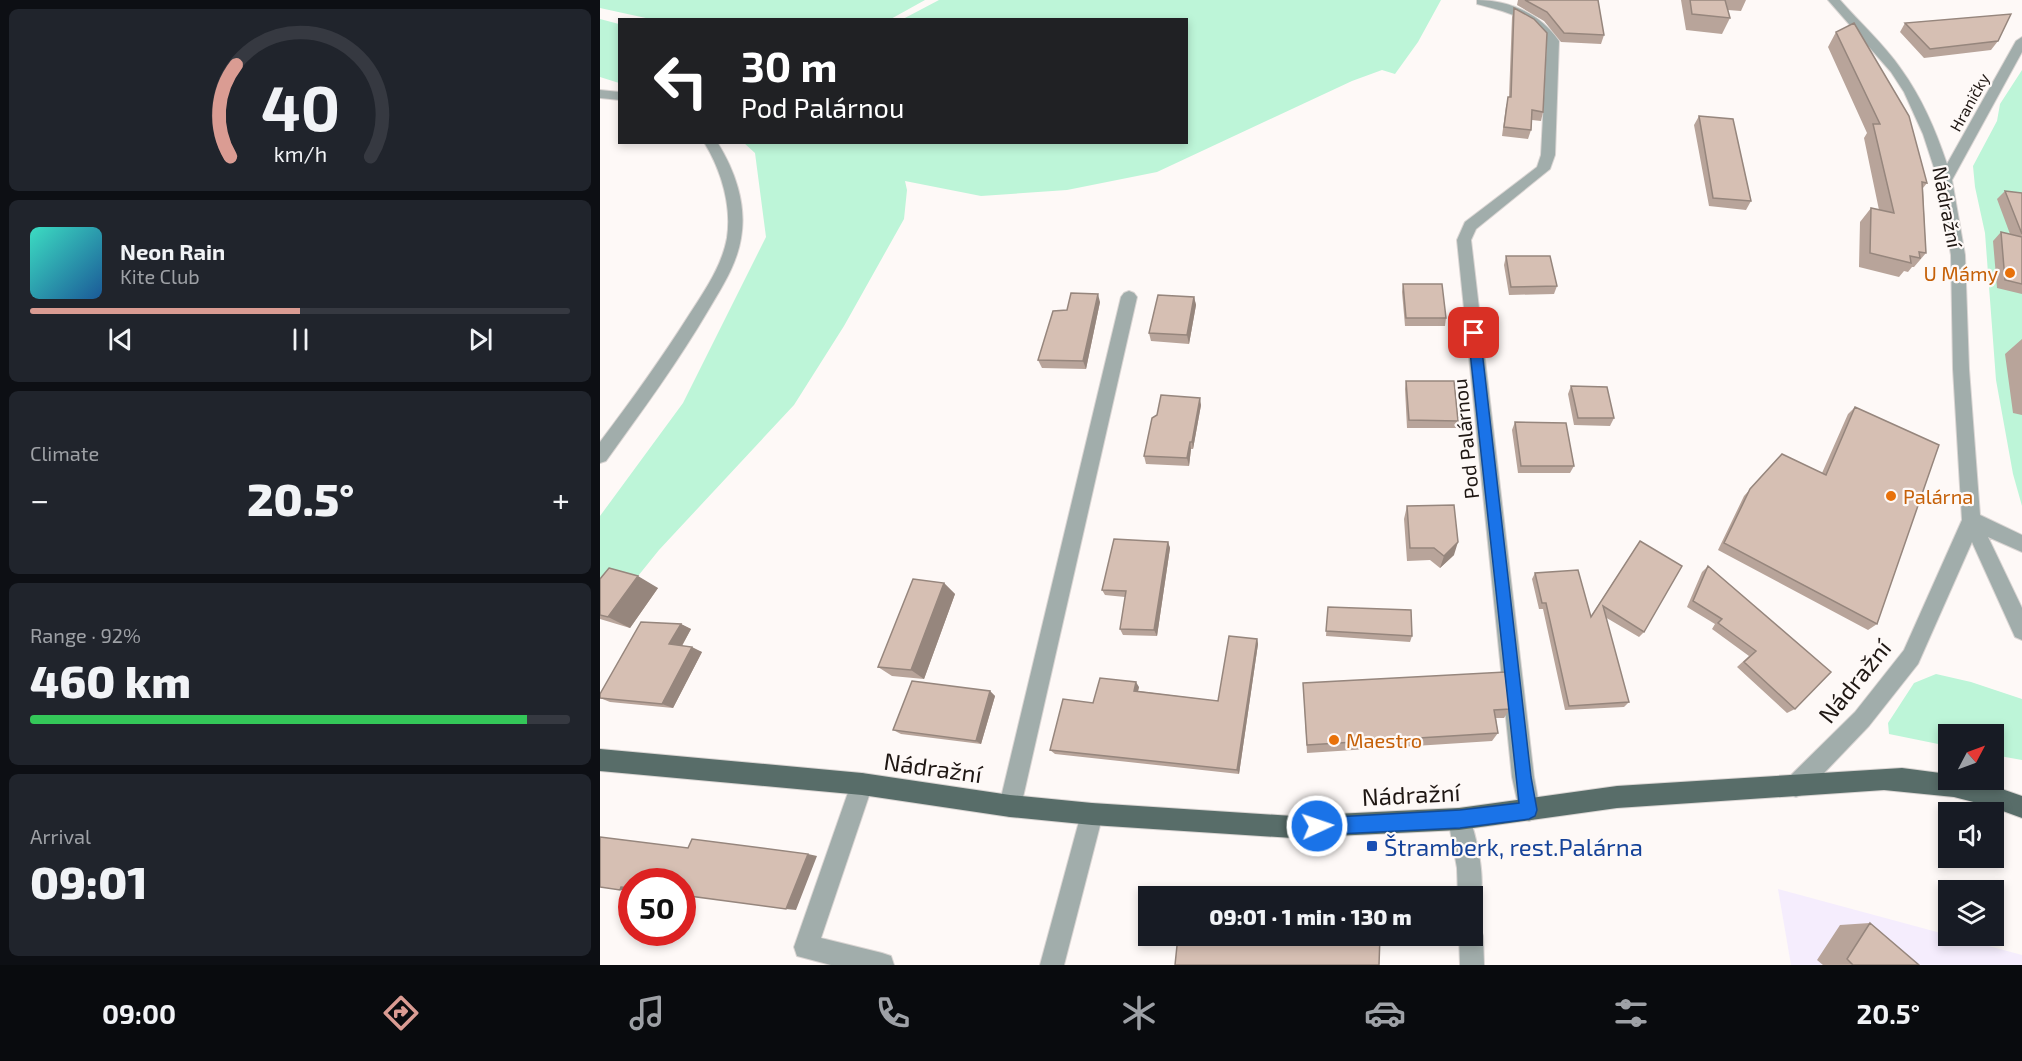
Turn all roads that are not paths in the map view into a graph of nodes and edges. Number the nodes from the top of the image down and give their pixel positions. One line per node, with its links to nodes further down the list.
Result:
1 (1834, 0): 7 (street, Nádražní)
2 (1481, 2): 18 (street, Pod Palárnou)
3 (2022, 41): 7 (street, Hraničky)
4 (600, 94): 5 (street)
5 (618, 96)
6 (711, 144): 9 (street)
7 (1945, 180): 10 (street, Nádražní)
8 (1129, 297): 16 (street)
9 (600, 456)
10 (1971, 520): 11 (street); 12 (street, Nádražní); 15 (street, Nádražní)
11 (2022, 544)
12 (2022, 630)
13 (600, 760): 14 (main road, Nádražní)
14 (862, 784): 16 (main road, Nádražní); 23 (street)
15 (1796, 786): 17 (main road); 18 (main road, Nádražní)
16 (1010, 806): 19 (main road, Nádražní)
17 (2022, 807)
18 (1529, 810): 20 (main road, Nádražní)
19 (1092, 814): 20 (main road, Nádražní); 24 (street)
20 (1460, 819): 21 (street)
21 (1470, 886)
22 (1471, 946): 25 (street)
23 (882, 965)
24 (1052, 965)
25 (1472, 965)

